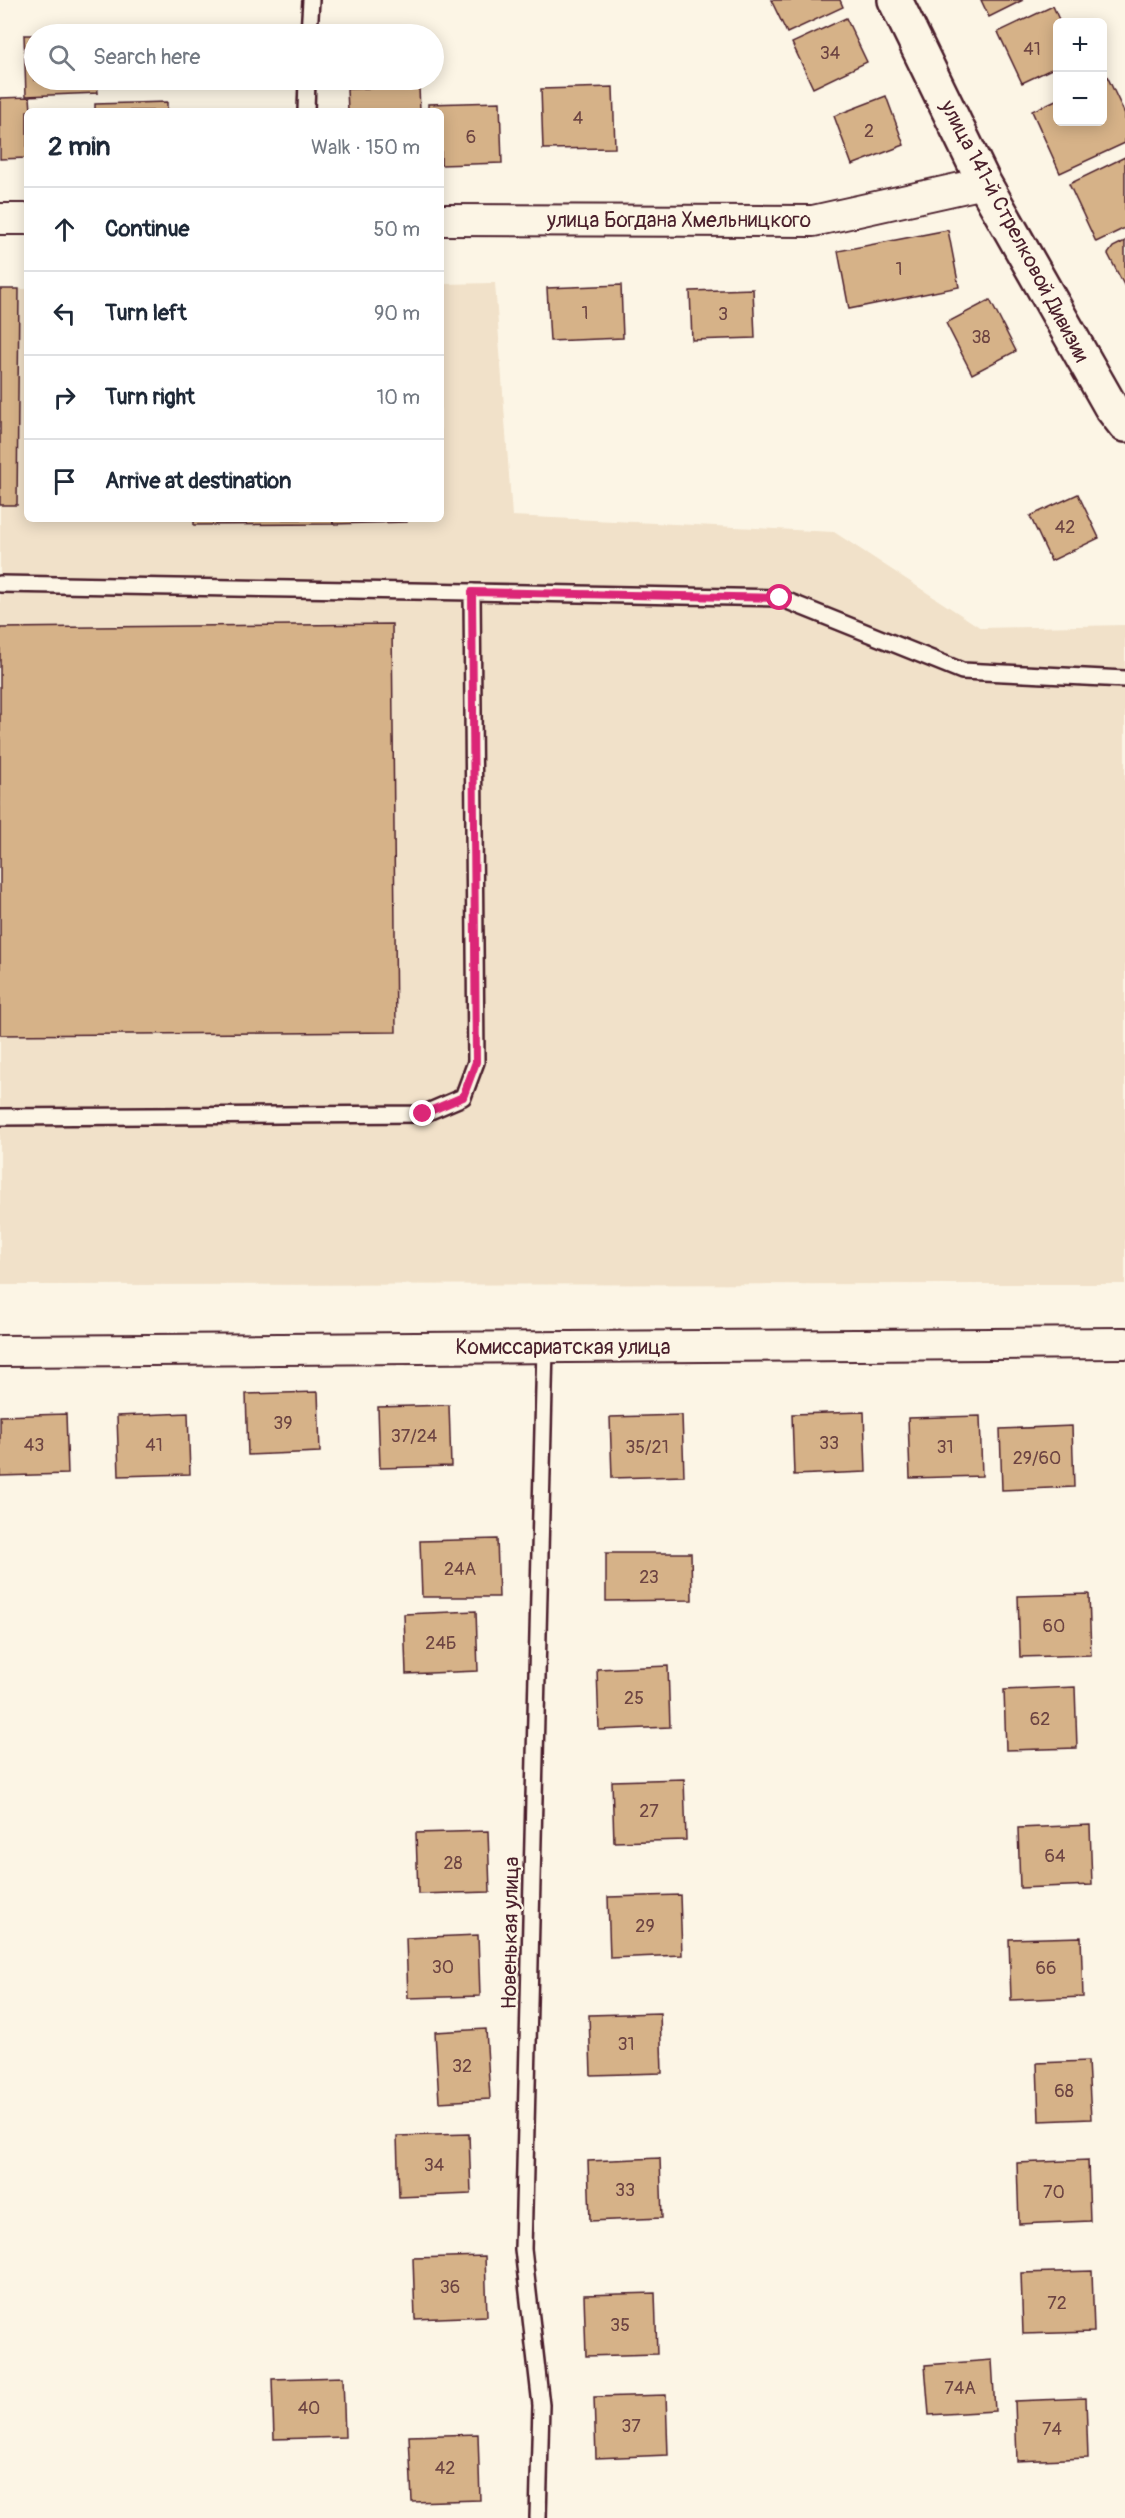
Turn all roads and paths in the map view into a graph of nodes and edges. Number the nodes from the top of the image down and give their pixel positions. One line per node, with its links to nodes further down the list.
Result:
1 (311, 0): 3 (lane)
2 (896, 0): 6 (main road, улица 141-й Стрелковой Дивизии)
3 (310, 24)
4 (307, 90): 5 (lane)
5 (306, 108)
6 (984, 183): 9 (street, улица Богдана Хмельницкого); 10 (main road, улица 141-й Стрелковой Дивизии)
7 (0, 219): 8 (street)
8 (24, 219)
9 (444, 220)
10 (1125, 425)
11 (0, 584): 12 (lane)
12 (472, 592): 13 (lane); 14 (lane)
13 (1125, 679)
14 (0, 1117)
15 (1125, 1343): 16 (street, Комиссариатская улица)
16 (545, 1347): 17 (street, Комиссариатская улица); 18 (lane, Новенькая улица)
17 (0, 1352)
18 (538, 2518)

